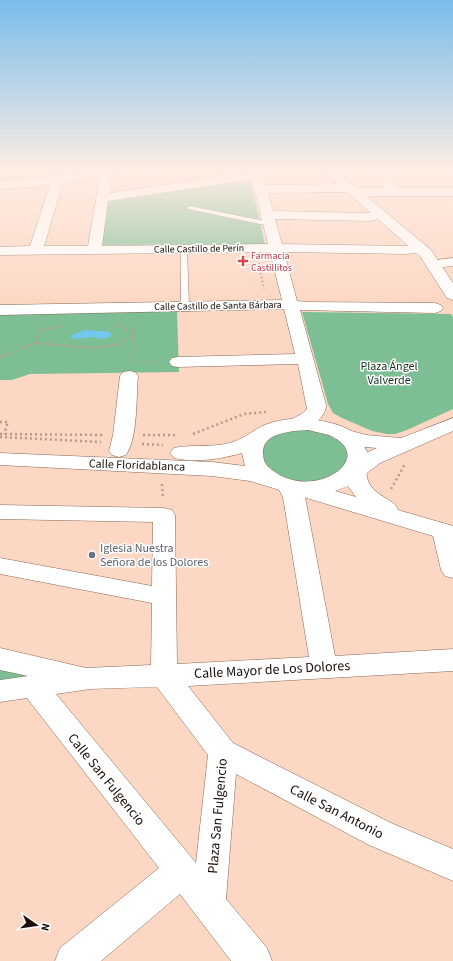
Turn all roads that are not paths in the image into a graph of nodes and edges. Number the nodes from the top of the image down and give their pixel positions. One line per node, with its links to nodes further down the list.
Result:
1 (47, 216): 12 (street)
2 (99, 216): 13 (street)
3 (229, 216): 7 (lane)
4 (268, 216): 7 (street)
5 (376, 216): 7 (street)
6 (382, 216): 10 (main road)
7 (269, 219): 9 (street)
8 (184, 248): 9 (street, Calle Castillo de Perín); 13 (street, Calle Castillo de Perín); 18 (lane)
9 (276, 248): 10 (street, Calle Castillo de Perín); 17 (street)
10 (421, 248): 15 (main road)
11 (0, 250): 12 (street, Calle Castillo de Perín)
12 (36, 250): 13 (street, Calle Castillo de Perín)
13 (94, 250)
14 (453, 262): 15 (street)
15 (435, 264): 16 (main road)
16 (453, 295)
17 (291, 304): 18 (street, Calle Castillo de Santa Bárbara); 19 (street, Calle Castillo de Santa Bárbara); 21 (street)
18 (185, 306): 20 (street, Calle Castillo de Santa Bárbara)
19 (435, 308)
20 (0, 310)
21 (305, 359): 22 (street); 24 (street)
22 (178, 362)
23 (130, 369): 29 (street)
24 (296, 424): 26 (main road); 27 (main road)
25 (453, 424): 30 (main road)
26 (341, 434): 30 (main road); 32 (main road)
27 (260, 437): 29 (main road, Calle Floridablanca); 33 (main road)
28 (2, 440): 29 (main road, Calle Floridablanca)
29 (113, 443)
30 (410, 451): 32 (main road)
31 (0, 459): 33 (main road, Calle Floridablanca)
32 (355, 471): 33 (main road); 35 (main road)
33 (286, 485): 35 (main road, Calle Floridablanca); 41 (street)
34 (0, 512): 38 (street)
35 (440, 530): 37 (street)
36 (0, 566): 38 (street)
37 (453, 570)
38 (164, 597): 42 (street)
39 (0, 660): 43 (street)
40 (453, 660): 41 (street, Calle Mayor de Los Dolores)
41 (324, 666): 42 (street, Calle Mayor de Los Dolores)
42 (164, 676): 43 (street, Calle Mayor de Los Dolores); 46 (street, Plaza San Fulgencio)
43 (90, 678): 44 (street)
44 (33, 686): 45 (street); 48 (street, Calle San Fulgencio)
45 (0, 691)
46 (223, 752): 47 (street, Calle San Antonio); 49 (street, Plaza San Fulgencio)
47 (453, 864)
48 (182, 871): 49 (street, Calle San Fulgencio); 50 (street)
49 (208, 904): 51 (street, Calle San Fulgencio)
50 (73, 961)
51 (254, 961)

